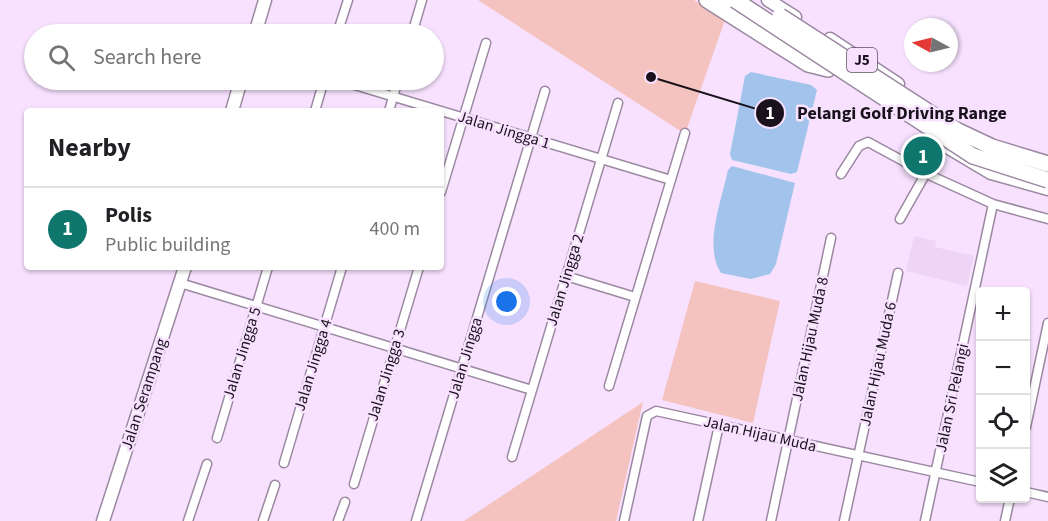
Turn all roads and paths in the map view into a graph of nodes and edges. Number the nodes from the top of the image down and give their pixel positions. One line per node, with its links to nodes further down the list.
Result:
1 (265, 0): 9 (main road)
2 (348, 0): 10 (street)
3 (422, 0): 11 (street)
4 (706, 0): 13 (highway)
5 (722, 0): 13 (main road, J5)
6 (735, 0): 36 (highway, bridge)
7 (755, 0): 32 (highway, bridge)
8 (768, 0): 27 (main road, J5)
9 (258, 24)
10 (341, 24)
11 (415, 24)
12 (486, 43): 26 (street)
13 (828, 69): 30 (main road, J5)
14 (238, 90): 21 (main road)
15 (321, 90): 22 (street)
16 (372, 90): 19 (street, Jalan Jingga 1)
17 (395, 90): 19 (street)
18 (545, 91): 29 (street, Jalan Jingga)
19 (393, 96): 23 (street); 24 (street, Jalan Jingga 1)
20 (618, 103): 31 (street, Jalan Jingga 2)
21 (233, 108)
22 (316, 108)
23 (390, 108)
24 (433, 108)
25 (444, 111): 26 (street, Jalan Jingga 1)
26 (463, 117): 29 (street, Jalan Jingga 1); 37 (street)
27 (956, 122): 30 (street); 32 (main road, J5)
28 (685, 133): 35 (street)
29 (531, 138): 31 (street, Jalan Jingga 1); 55 (street, Jalan Jingga)
30 (942, 145): 34 (street); 38 (main road, J5)
31 (601, 159): 35 (street, Jalan Jingga 1); 48 (street, Jalan Jingga 2)
32 (1048, 162)
33 (841, 174): 34 (street)
34 (927, 174): 39 (street); 40 (street)
35 (671, 180): 50 (street)
36 (1048, 180)
37 (444, 182)
38 (1048, 189)
39 (993, 204): 41 (street); 66 (street, Jalan Sri Pelangi)
40 (900, 219)
41 (1048, 219)
42 (831, 238): 61 (street, Jalan Hijau Muda 8)
43 (184, 270): 49 (main road, Jalan Serampang)
44 (267, 270): 51 (street, Jalan Jingga 5)
45 (341, 270): 53 (street, Jalan Jingga 4)
46 (417, 270): 54 (street, Jalan Jingga 3)
47 (898, 273): 62 (street, Jalan Hijau Muda 6)
48 (566, 276): 50 (street); 57 (street, Jalan Jingga 2)
49 (180, 284): 51 (street); 74 (main road, Jalan Serampang)
50 (635, 297): 56 (street)
51 (256, 306): 53 (street); 60 (street, Jalan Jingga 5)
52 (1048, 323): 58 (street)
53 (324, 327): 54 (street); 64 (street, Jalan Jingga 4)
54 (394, 348): 55 (street); 68 (street, Jalan Jingga 3)
55 (462, 369): 57 (street); 78 (street, Jalan Jingga)
56 (609, 386)
57 (532, 390): 63 (street, Jalan Jingga 2)
58 (1030, 408)
59 (719, 425): 61 (street, Jalan Hijau Muda); 79 (street, Jalan Hijau Muda); 80 (street)
60 (217, 438)
61 (789, 440): 62 (street, Jalan Hijau Muda); 81 (street, Jalan Hijau Muda 8)
62 (858, 455): 66 (street, Jalan Hijau Muda); 82 (street, Jalan Hijau Muda 6)
63 (512, 457)
64 (284, 463)
65 (207, 464): 75 (street)
66 (936, 472): 67 (street, Jalan Hijau Muda); 83 (street, Jalan Sri Pelangi)
67 (976, 481)
68 (354, 484)
69 (275, 485): 76 (street)
70 (1030, 493): 71 (street)
71 (1048, 497)
72 (345, 502): 77 (street)
73 (1009, 503): 84 (street)
74 (104, 521)
75 (188, 521)
76 (263, 521)
77 (338, 521)
78 (416, 521)
79 (624, 521)
80 (698, 521)
81 (771, 521)
82 (844, 521)
83 (925, 521)
84 (1005, 521)

